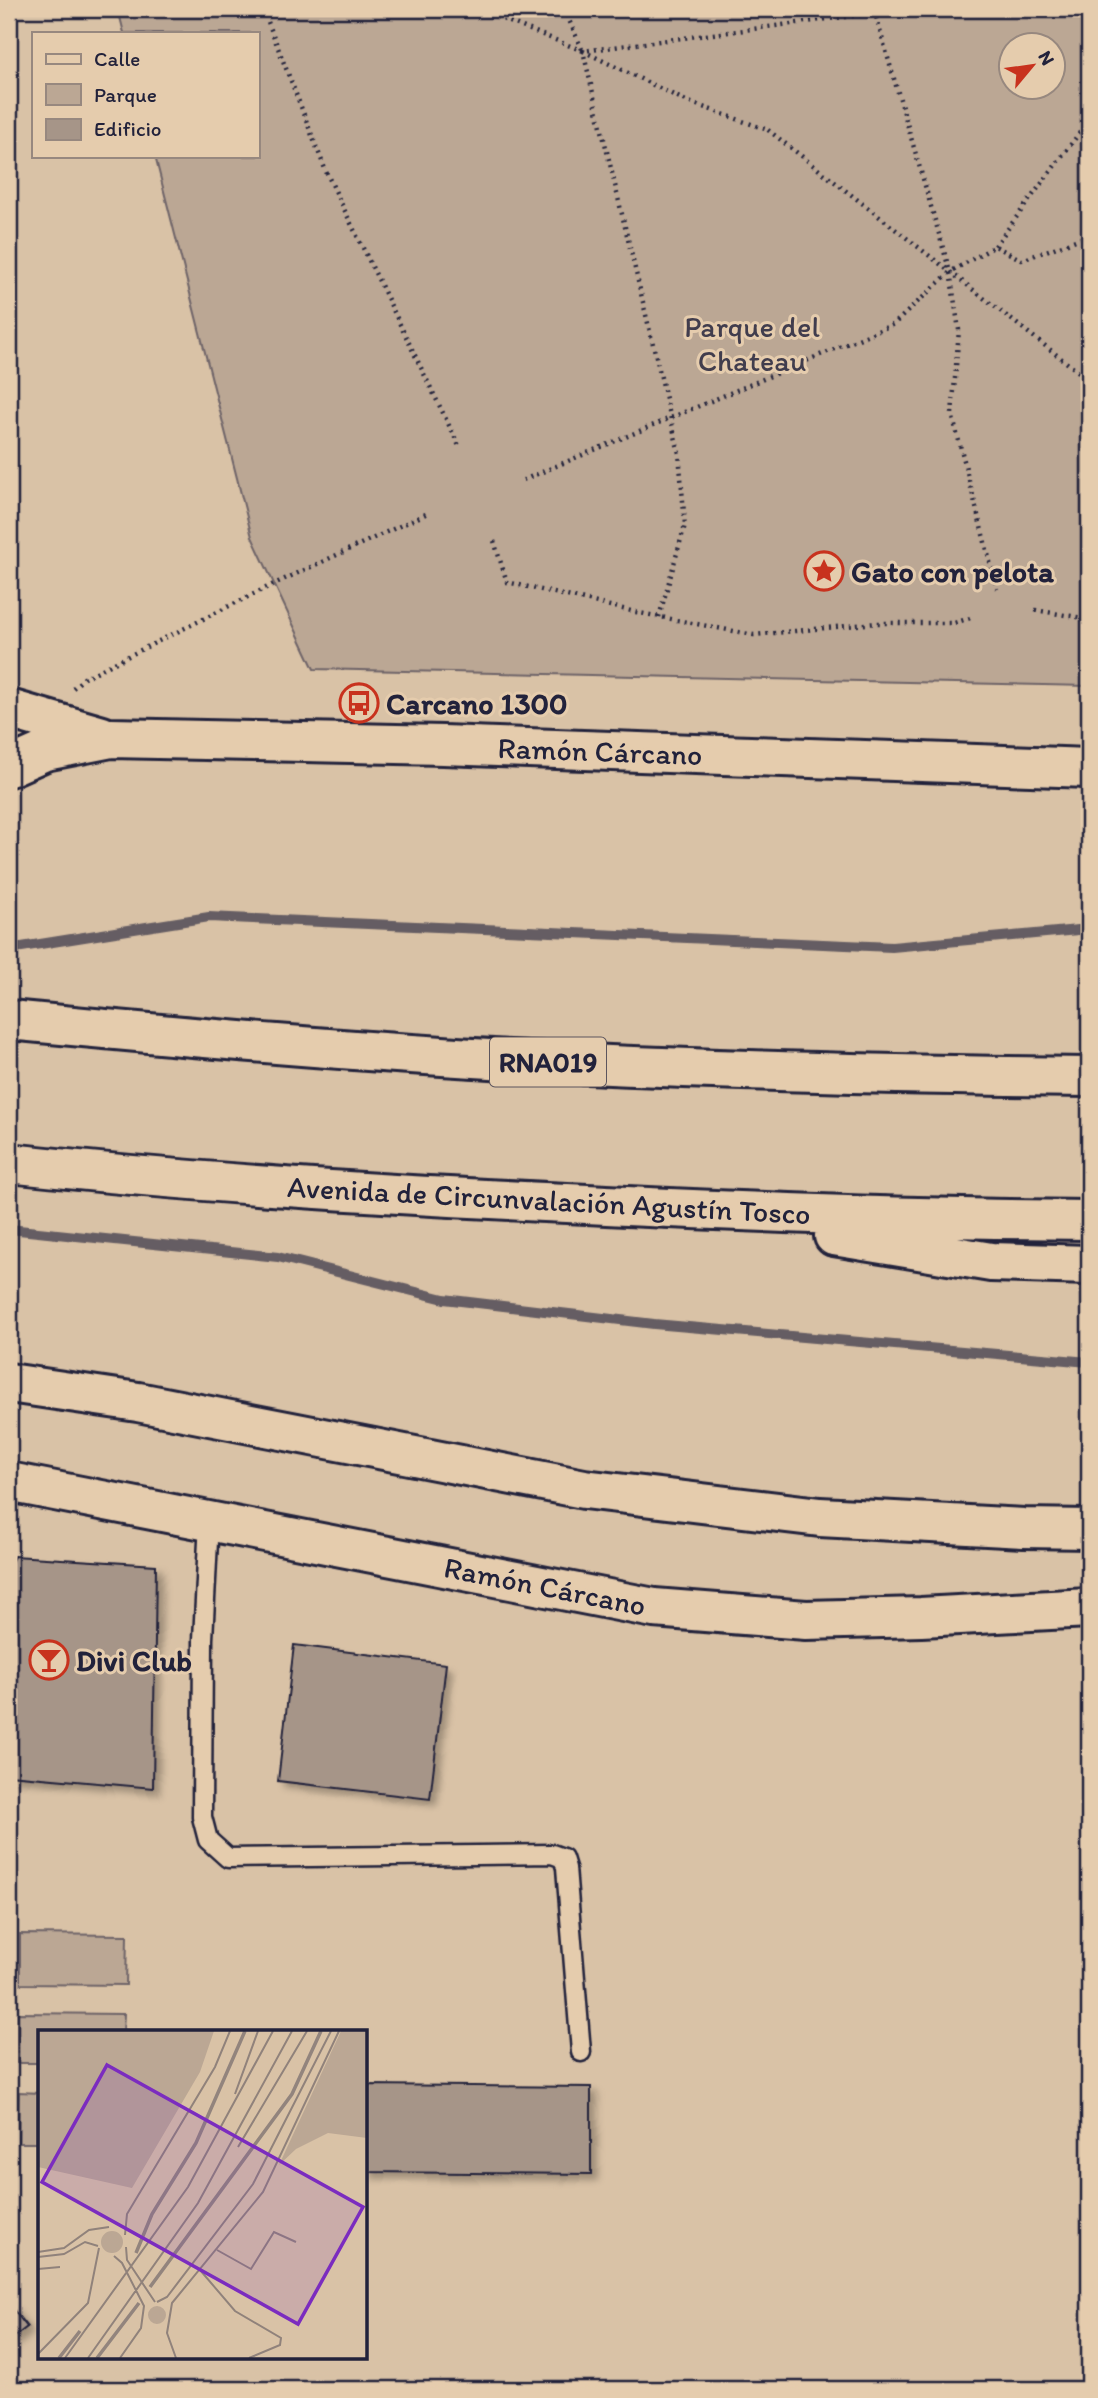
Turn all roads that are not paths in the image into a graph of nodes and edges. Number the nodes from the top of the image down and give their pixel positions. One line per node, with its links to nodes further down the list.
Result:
1 (24, 714): 2 (main road, Ramón Cárcano)
2 (111, 738): 3 (main road, Ramón Cárcano); 4 (main road, Ramón Cárcano)
3 (9, 766)
4 (1089, 768)
5 (9, 1020): 6 (main road, RNA019)
6 (1080, 1075)
7 (9, 1163): 8 (main road, Avenida de Circunvalación Agustín Tosco)
8 (670, 1208): 9 (main road, Avenida de Circunvalación Agustín Tosco); 10 (main road)
9 (1089, 1220)
10 (1089, 1265)
11 (9, 1383): 14 (main road)
12 (9, 1482): 13 (main road, Ramón Cárcano)
13 (209, 1521): 15 (main road, Ramón Cárcano); 16 (lane)
14 (1089, 1529)
15 (1089, 1608)
16 (581, 2053)

